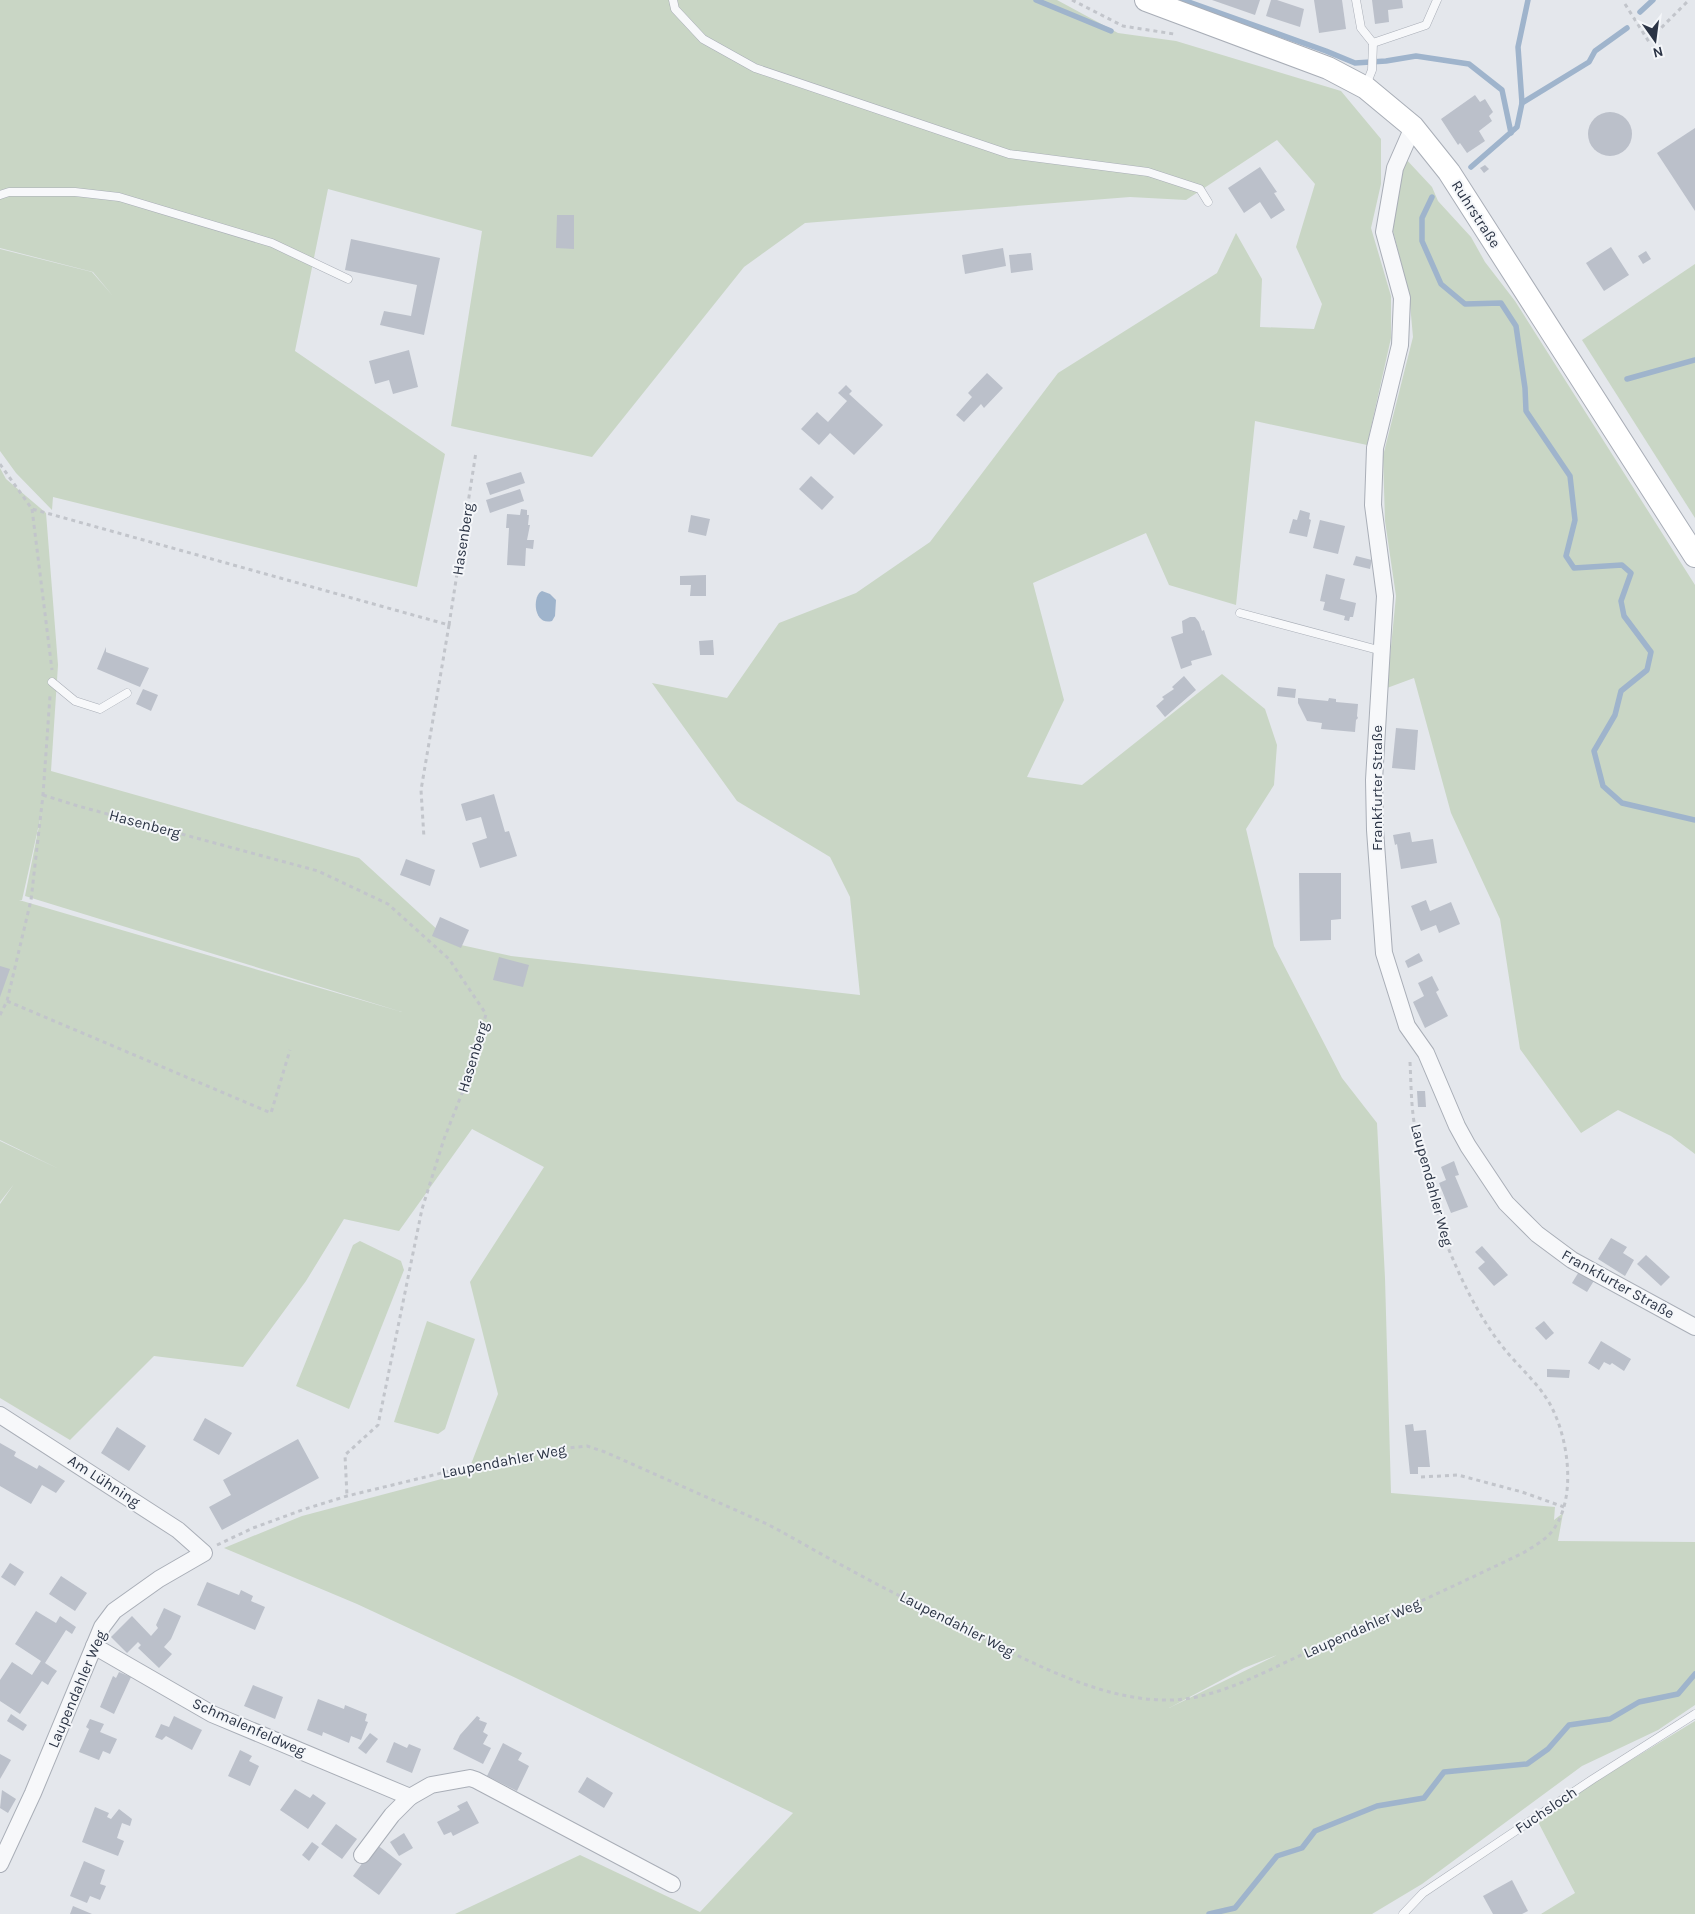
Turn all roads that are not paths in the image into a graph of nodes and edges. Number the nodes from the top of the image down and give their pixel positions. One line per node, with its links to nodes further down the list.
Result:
1 (674, 0): 9 (lane)
2 (1146, 0): 6 (main road, Ruhrstraße)
3 (1356, 0): 5 (lane)
4 (1437, 0): 5 (lane)
5 (1373, 43): 6 (lane)
6 (1369, 79): 7 (main road, Ruhrstraße)
7 (1413, 128): 11 (main road, Ruhrstraße); 13 (street, Frankfurter Straße)
8 (0, 195): 10 (lane)
9 (1208, 202)
10 (348, 279)
11 (1695, 556)
12 (1240, 613): 13 (lane)
13 (1382, 652): 16 (street, Frankfurter Straße)
14 (52, 682): 15 (lane)
15 (127, 693)
16 (1695, 1327)
17 (0, 1415): 18 (street, Am Lühning)
18 (204, 1553): 19 (street, Laupendahler Weg)
19 (94, 1646): 21 (street, Schmalenfeldweg); 23 (street, Laupendahler Weg)
20 (1695, 1714): 25 (lane, Fuchsloch)
21 (410, 1797): 22 (street); 24 (street)
22 (362, 1855)
23 (0, 1864)
24 (672, 1884)
25 (1403, 1914)

